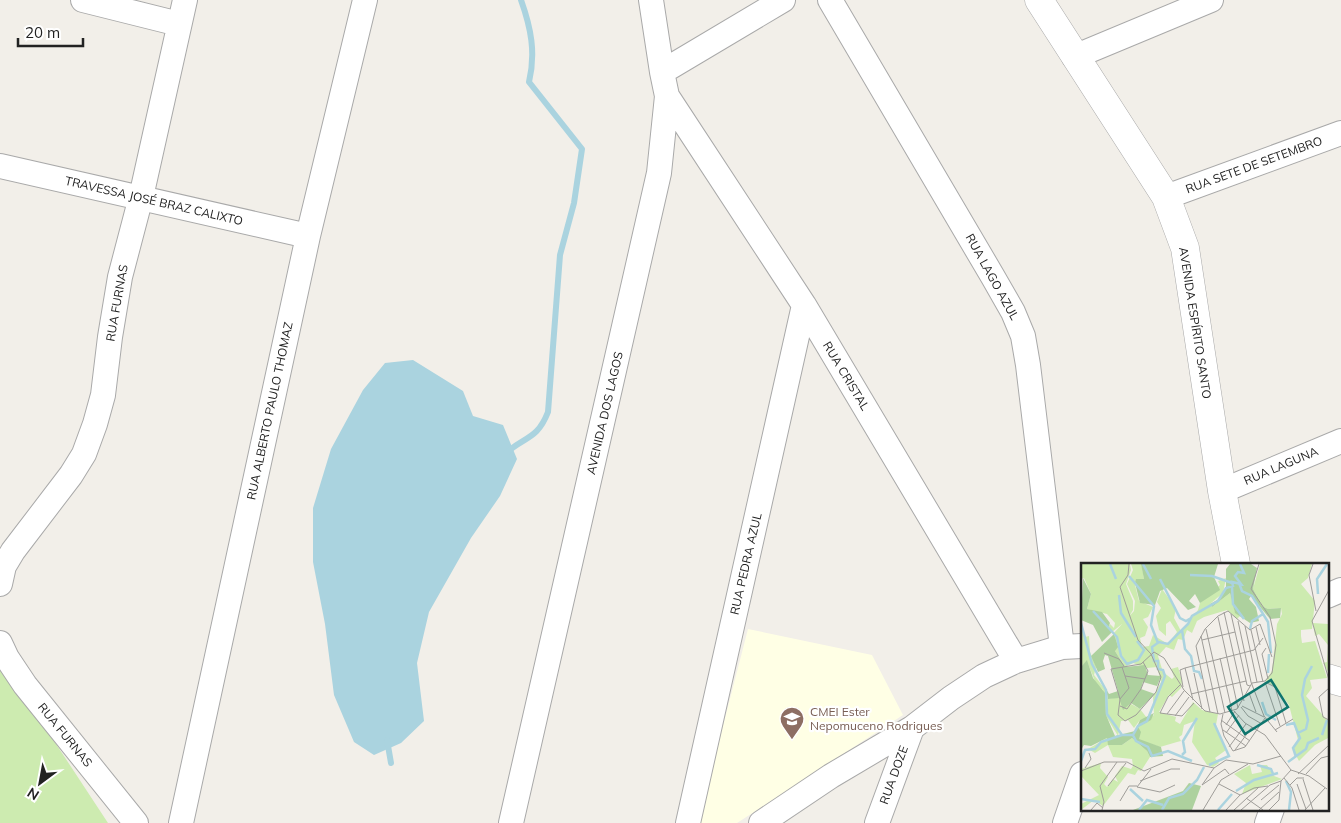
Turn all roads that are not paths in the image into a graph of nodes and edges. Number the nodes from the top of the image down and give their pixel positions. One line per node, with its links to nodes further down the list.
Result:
1 (84, 0): 9 (street)
2 (185, 0): 9 (street, RUA FURNAS)
3 (364, 0): 17 (street, RUA ALBERTO PAULO THOMAZ)
4 (651, 0): 11 (street, AVENIDA DOS LAGOS)
5 (783, 0): 11 (street)
6 (830, 0): 26 (street, RUA LAGO AZUL)
7 (1039, 0): 10 (street, AVENIDA ESPÍRITO SANTO)
8 (1211, 0): 10 (street)
9 (179, 24): 15 (street, RUA FURNAS)
10 (1074, 57): 16 (street, AVENIDA ESPÍRITO SANTO)
11 (662, 72): 12 (street, AVENIDA DOS LAGOS)
12 (667, 96): 18 (street, RUA CRISTAL); 35 (street, AVENIDA DOS LAGOS)
13 (1341, 133): 16 (street, RUA SETE DE SETEMBRO)
14 (0, 166): 15 (street, TRAVESSA JOSÉ BRAZ CALIXTO)
15 (140, 197): 17 (street, TRAVESSA JOSÉ BRAZ CALIXTO); 22 (street, RUA FURNAS)
16 (1166, 197): 20 (street, AVENIDA ESPÍRITO SANTO)
17 (308, 236): 34 (street, RUA ALBERTO PAULO THOMAZ)
18 (804, 305): 27 (street, RUA CRISTAL); 36 (street, RUA PEDRA AZUL)
19 (1341, 441): 20 (street, RUA LAGUNA)
20 (1222, 491): 21 (street, AVENIDA ESPÍRITO SANTO)
21 (1236, 563)
22 (0, 584)
23 (1341, 590): 24 (street)
24 (1328, 596)
25 (0, 643): 33 (street, RUA FURNAS)
26 (1072, 647): 27 (street)
27 (1016, 661): 30 (street)
28 (1328, 678): 29 (street)
29 (1341, 682)
30 (912, 728): 37 (street); 38 (street, RUA DOZE)
31 (1081, 777): 39 (street)
32 (1272, 810): 40 (street)
33 (136, 823)
34 (181, 823)
35 (511, 823)
36 (688, 823)
37 (761, 823)
38 (877, 823)
39 (1065, 823)
40 (1267, 823)

